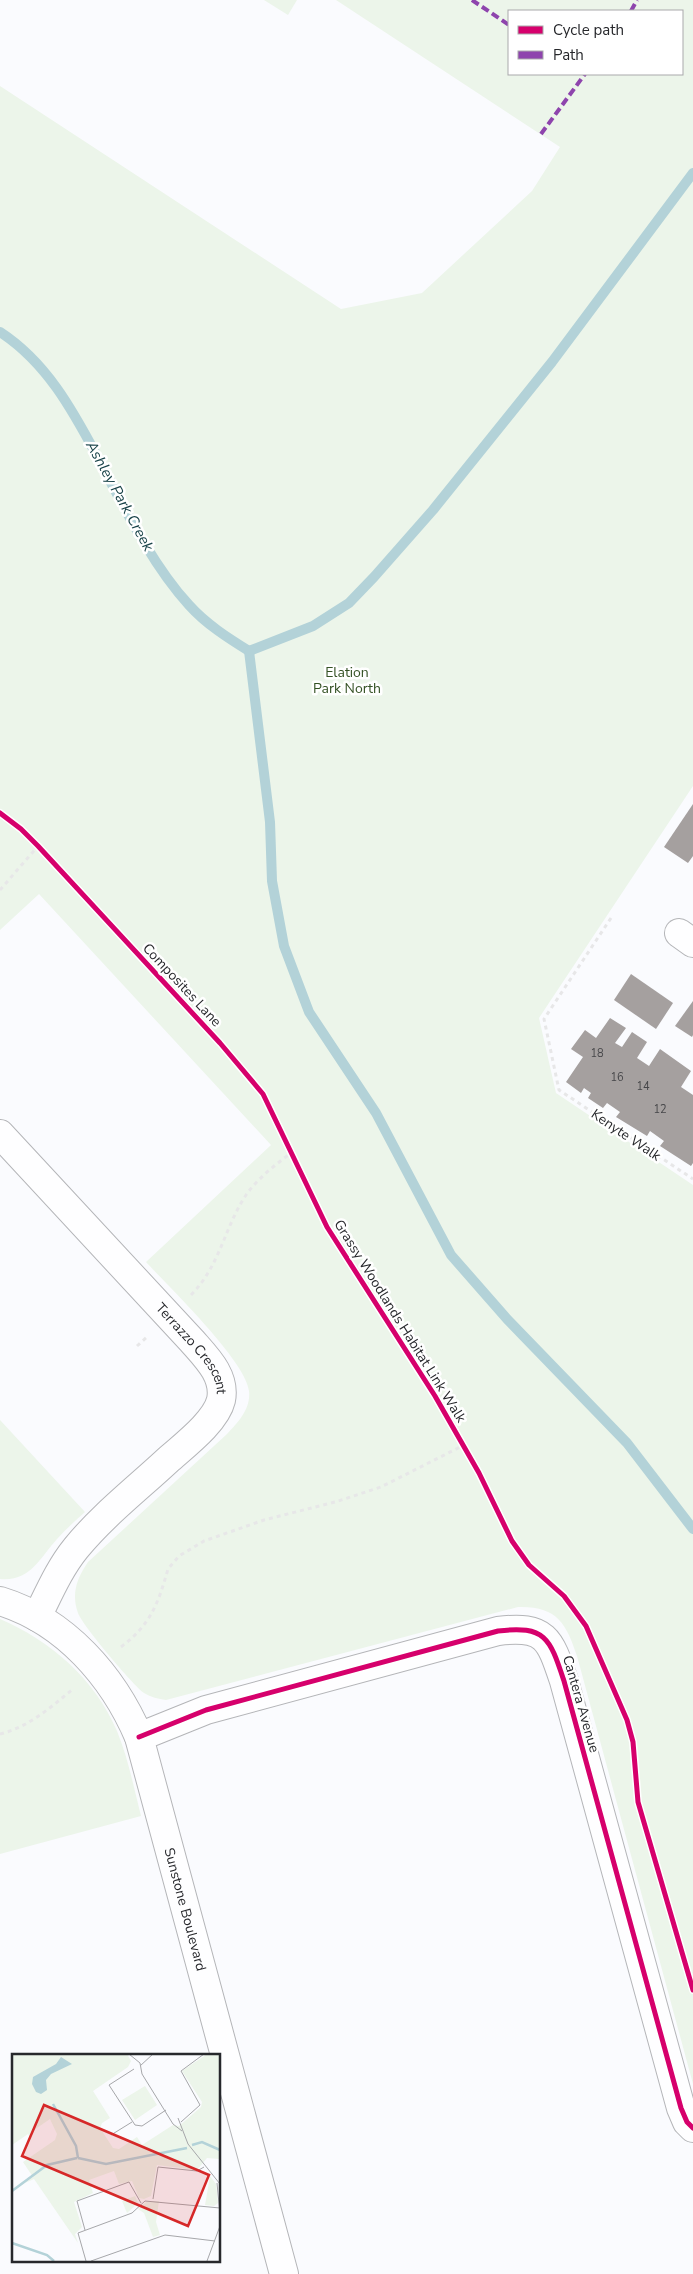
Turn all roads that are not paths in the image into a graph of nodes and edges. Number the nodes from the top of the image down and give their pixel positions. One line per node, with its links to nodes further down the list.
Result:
1 (0, 1134): 3 (street, Terrazzo Crescent)
2 (0, 1601): 3 (street, Sunstone Boulevard)
3 (37, 1617): 4 (street, Sunstone Boulevard)
4 (139, 1737): 5 (street, Cantera Avenue); 6 (street, Sunstone Boulevard)
5 (693, 2128)
6 (284, 2274)

